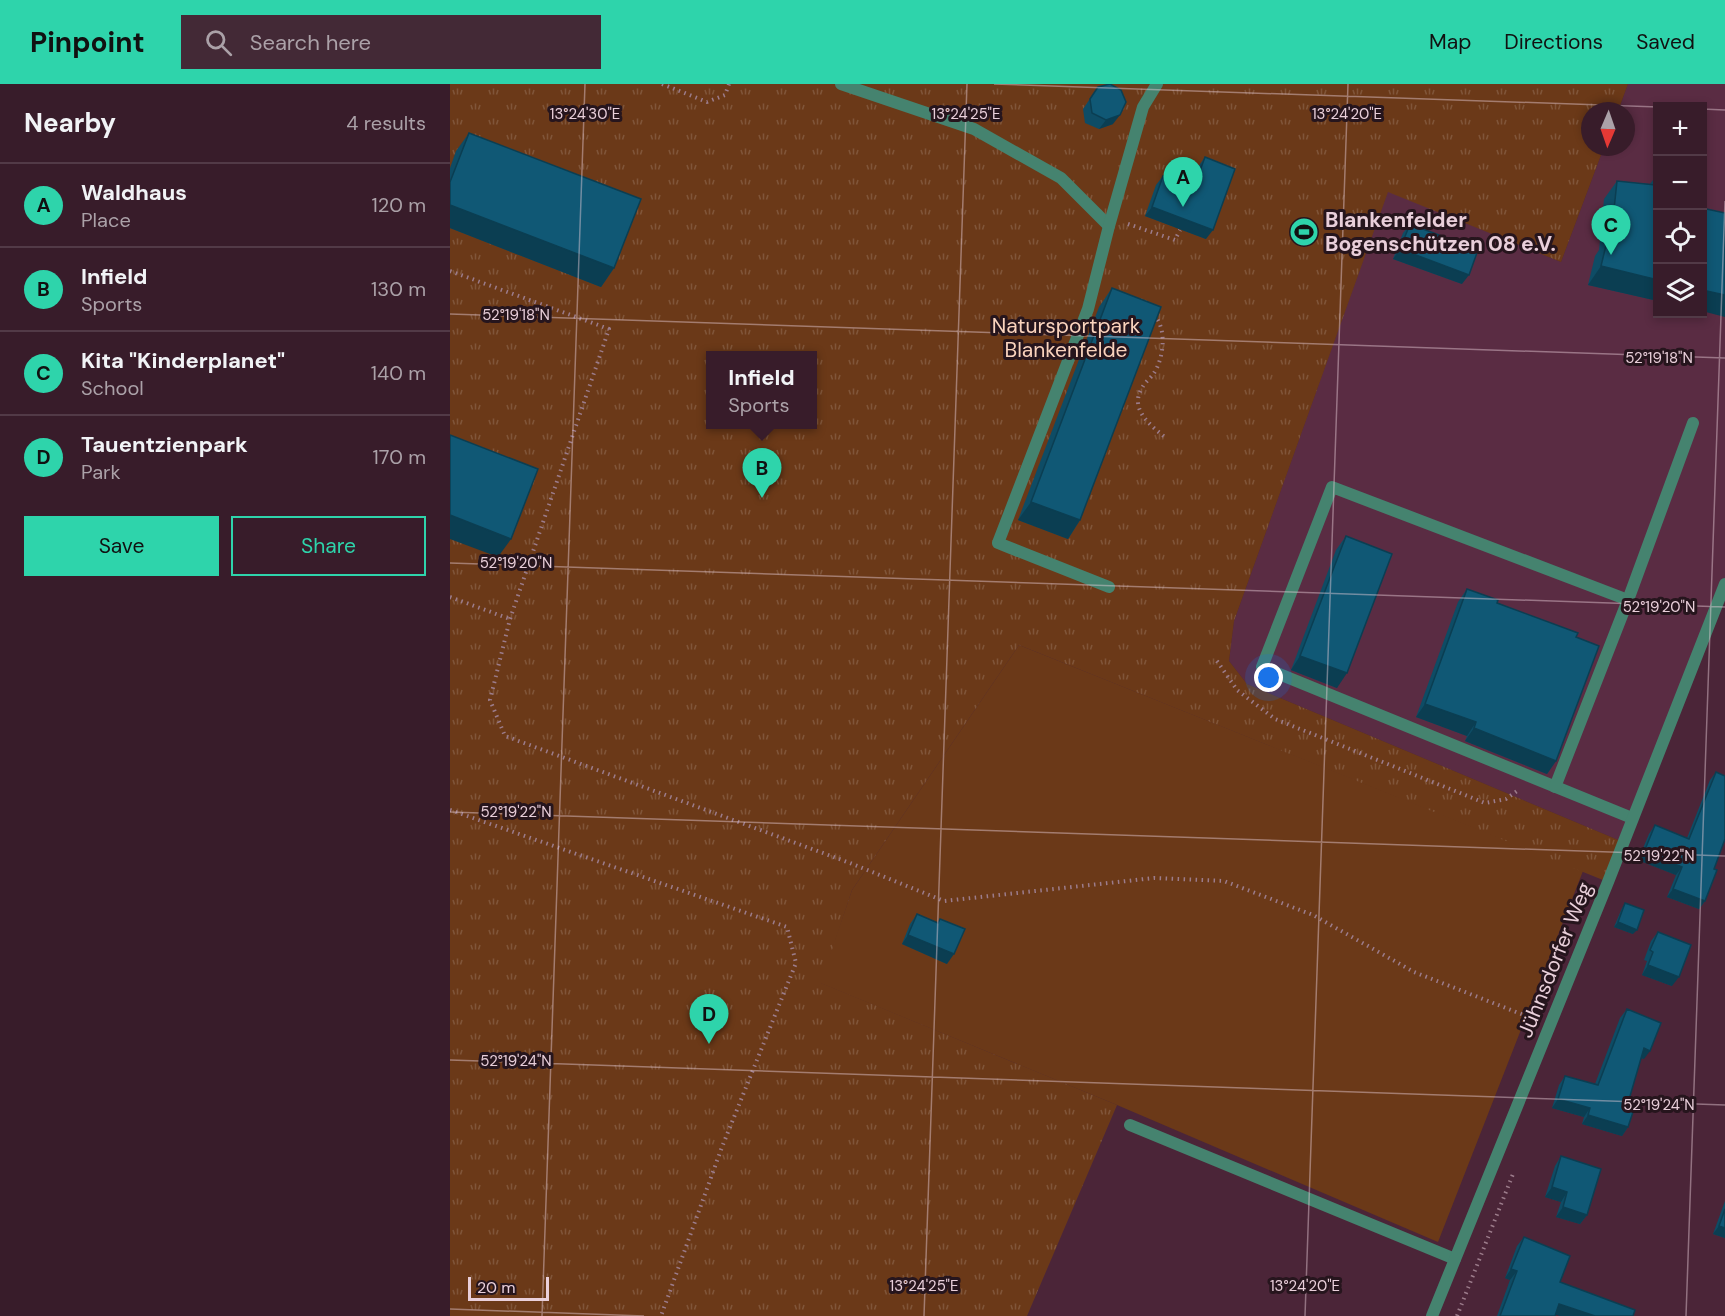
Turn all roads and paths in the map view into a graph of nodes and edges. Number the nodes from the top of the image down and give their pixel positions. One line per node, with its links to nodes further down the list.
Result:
1 (662, 84): 2 (path)
2 (729, 84)
3 (841, 84): 5 (street)
4 (1157, 84): 5 (street)
5 (1110, 222): 6 (path); 12 (street)
6 (1180, 230)
7 (450, 271): 15 (path)
8 (1148, 310): 10 (path)
9 (1693, 423): 14 (street)
10 (1166, 438)
11 (1725, 584): 20 (street, Jühnsdorfer Weg)
12 (1109, 586)
13 (450, 597): 15 (path)
14 (1628, 600): 18 (street); 18 (street)
15 (510, 619): 21 (path)
16 (1217, 661): 17 (path)
17 (1525, 786)
18 (1555, 787): 20 (street)
19 (450, 810): 24 (path)
20 (1632, 818): 21 (street, Jühnsdorfer Weg)
21 (1550, 1026): 23 (street, Jühnsdorfer Weg)
22 (1130, 1125): 23 (street)
23 (1455, 1259): 25 (street, Jühnsdorfer Weg)
24 (662, 1316)
25 (1432, 1316)

